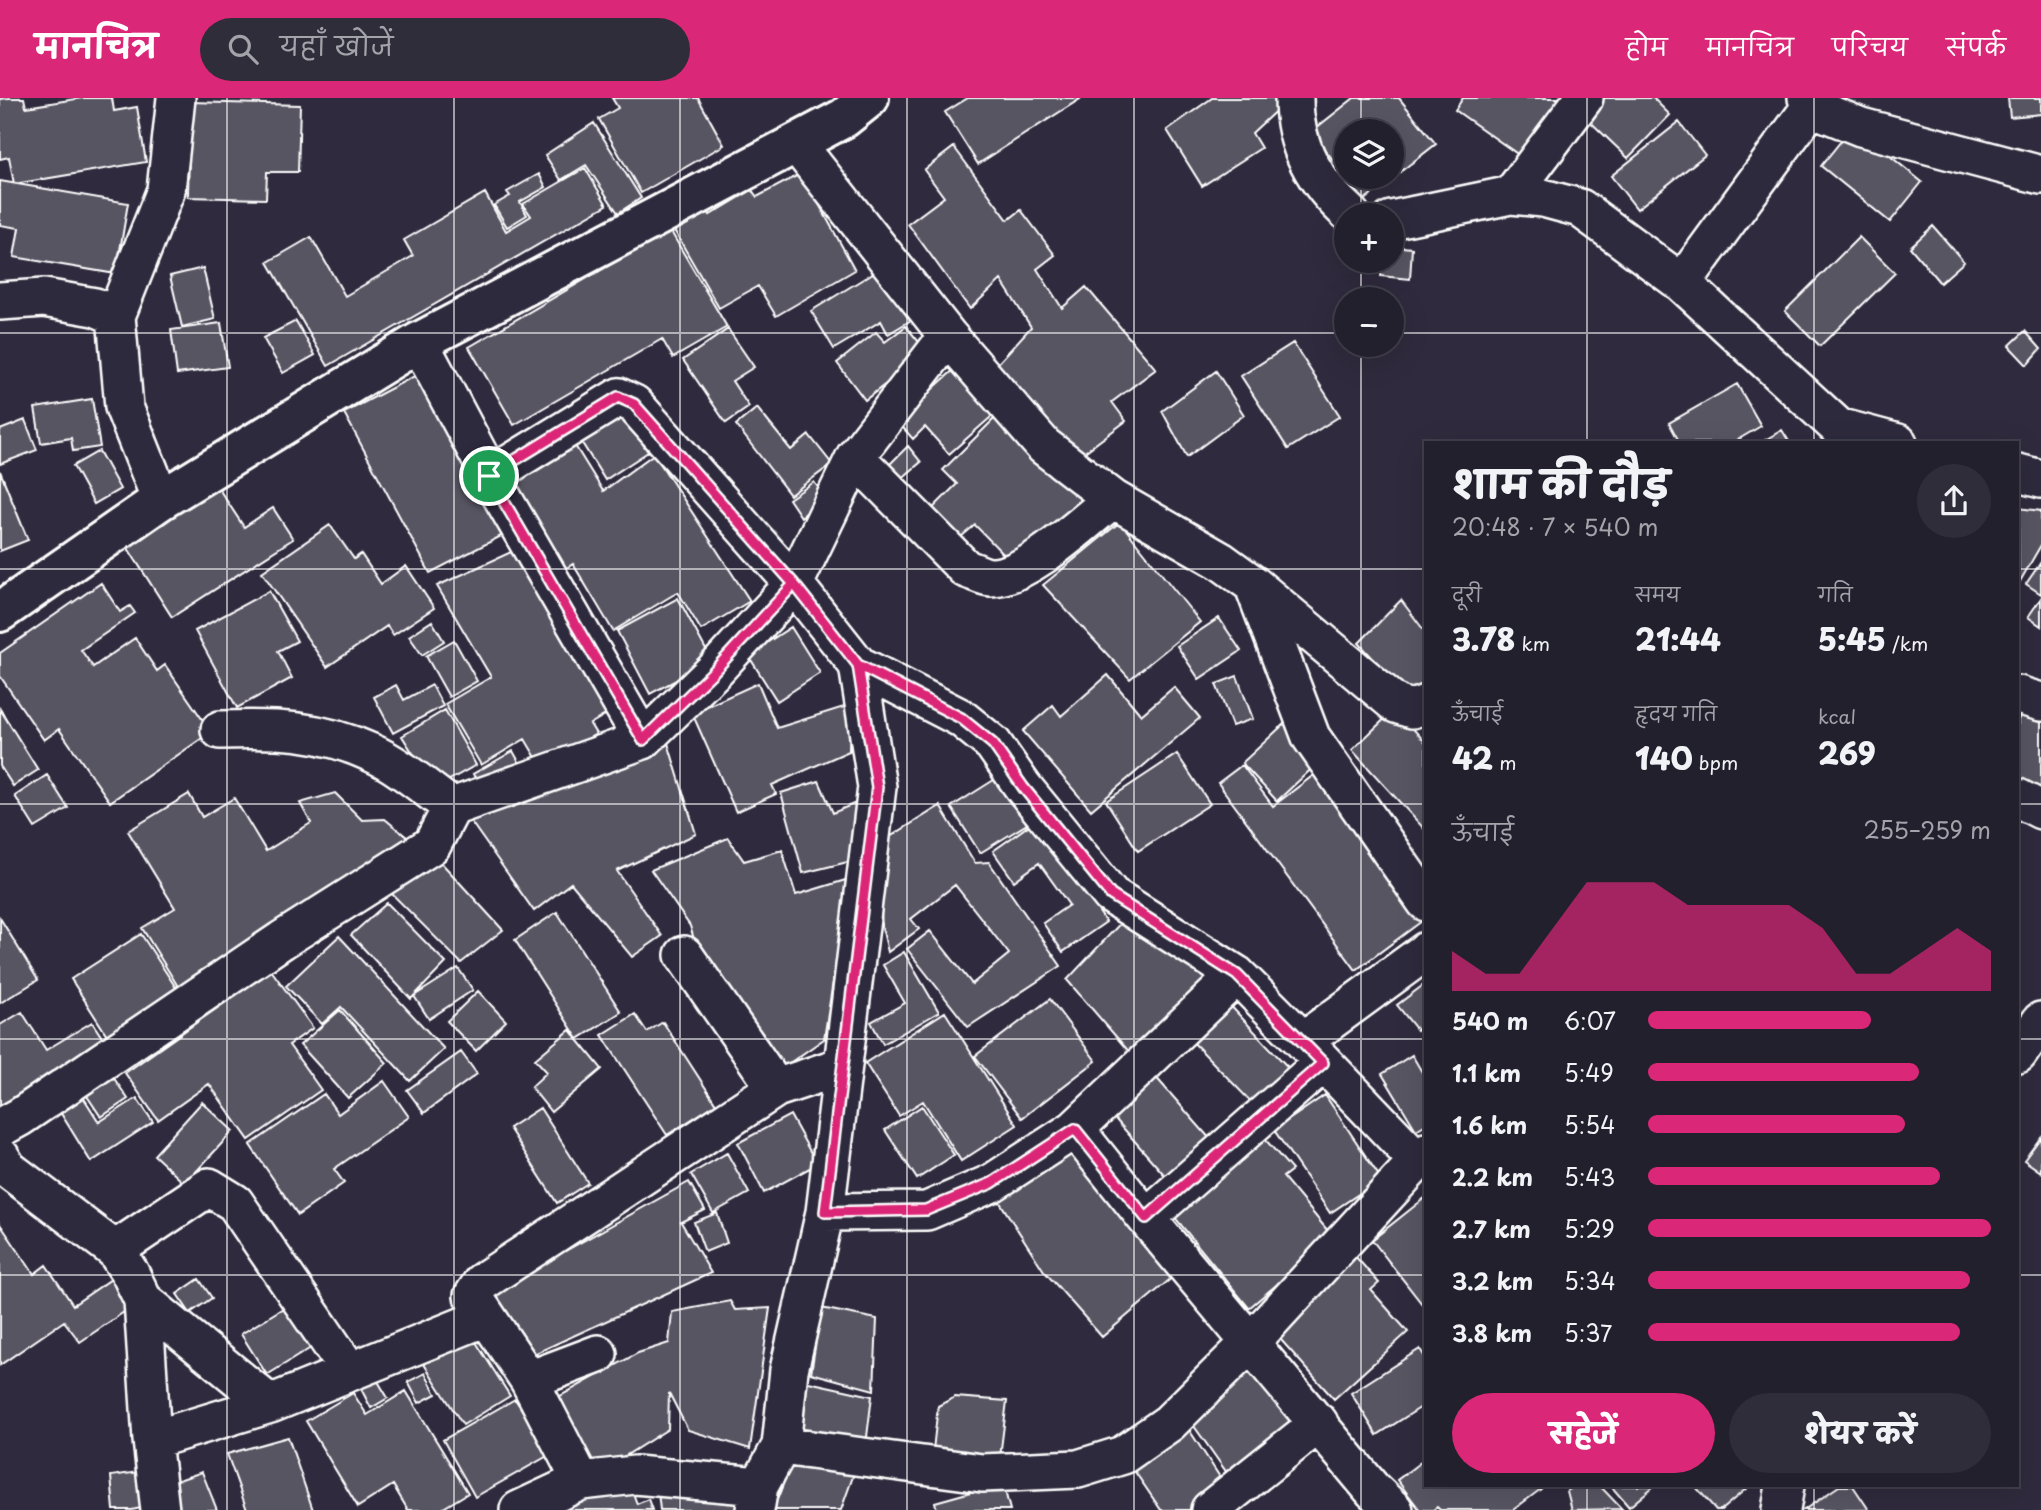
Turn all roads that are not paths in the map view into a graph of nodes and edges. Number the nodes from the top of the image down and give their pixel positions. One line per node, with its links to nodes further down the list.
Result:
1 (176, 98): 13 (street)
2 (869, 98): 6 (main road)
3 (1294, 98): 9 (street)
4 (1584, 98): 8 (street)
5 (1809, 102): 7 (street); 11 (street)
6 (796, 144): 14 (street); 15 (main road)
7 (2041, 175)
8 (1511, 195): 10 (street); 11 (street)
9 (1338, 203)
10 (1404, 217)
11 (1682, 284): 16 (street)
12 (0, 301): 13 (street)
13 (116, 316): 23 (street)
14 (948, 336): 18 (street); 22 (street)
15 (419, 342): 20 (street); 23 (main road)
16 (1843, 435): 17 (street)
17 (1884, 441)
18 (855, 457): 22 (street); 24 (street)
19 (2019, 473): 21 (street)
20 (489, 476): 24 (street); 30 (street)
21 (2041, 479)
22 (1113, 499): 25 (street)
23 (161, 500): 26 (main road)
24 (794, 584): 27 (street); 30 (street)
25 (1254, 586): 28 (street); 34 (street)
26 (0, 612)
27 (858, 665): 37 (street); 41 (street)
28 (1424, 705)
29 (220, 730): 32 (street)
30 (643, 740): 32 (street)
31 (2019, 799): 33 (street)
32 (452, 807): 43 (street)
33 (2041, 810)
34 (1424, 899)
35 (1424, 953): 39 (street)
36 (684, 955): 42 (street)
37 (1237, 975): 39 (street); 44 (street)
38 (2041, 1021): 40 (street)
39 (1313, 1052): 46 (street); 48 (street)
40 (2019, 1053)
41 (842, 1066): 42 (street); 47 (street)
42 (776, 1088): 51 (street)
43 (0, 1129)
44 (1075, 1129): 47 (street); 48 (street)
45 (0, 1156): 49 (street)
46 (1422, 1156): 52 (street)
47 (825, 1212): 59 (street)
48 (1146, 1218): 52 (street)
49 (115, 1250): 50 (street); 54 (street)
50 (143, 1300): 56 (street); 58 (street)
51 (486, 1317): 54 (street); 55 (street)
52 (1251, 1342): 57 (street); 59 (street)
53 (598, 1354): 55 (street)
54 (350, 1372): 56 (street)
55 (528, 1380): 60 (street)
56 (270, 1404): 58 (street)
57 (1319, 1423): 65 (street); 66 (street)
58 (152, 1440): 63 (street)
59 (781, 1446): 62 (street)
60 (581, 1481): 62 (street); 64 (street)
61 (1785, 1487): 67 (street)
62 (757, 1498)
63 (160, 1510)
64 (519, 1510)
65 (1210, 1510)
66 (1394, 1510)
67 (1781, 1510)

